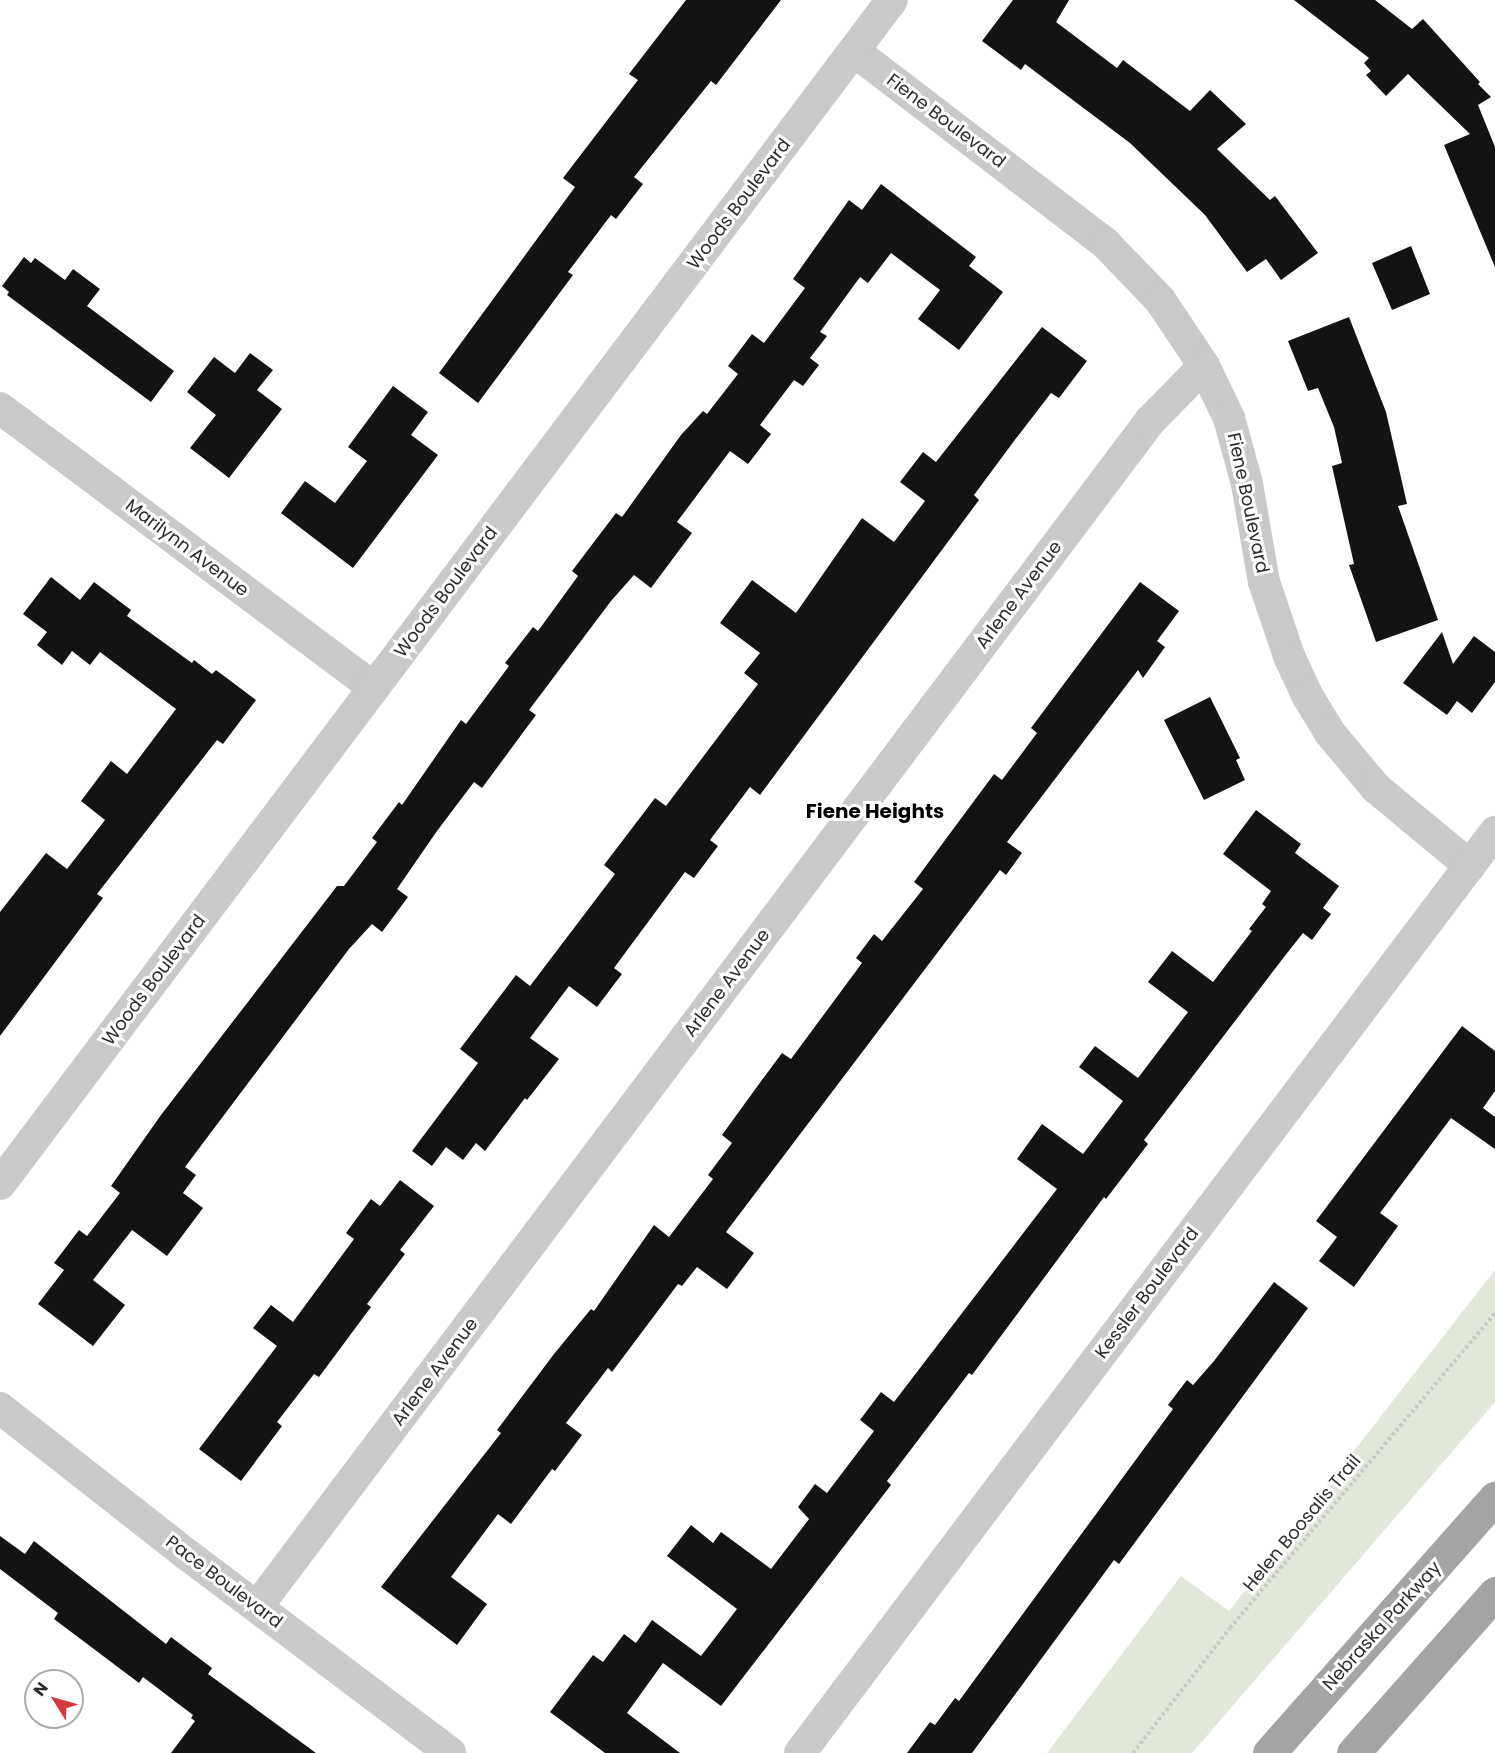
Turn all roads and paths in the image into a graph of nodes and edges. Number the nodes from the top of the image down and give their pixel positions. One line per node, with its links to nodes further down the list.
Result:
1 (892, 0): 2 (street, Woods Boulevard)
2 (854, 51): 3 (street, Fiene Boulevard); 5 (street, Woods Boulevard)
3 (1204, 366): 7 (street, Fiene Boulevard); 13 (street, Arlene Avenue)
4 (0, 408): 5 (street, Marilynn Avenue)
5 (374, 688): 8 (street, Woods Boulevard)
6 (1495, 832): 7 (street, Kessler Boulevard)
7 (1470, 866): 15 (street, Kessler Boulevard)
8 (0, 1184)
9 (1495, 1313): 16 (path, Helen Boosalis Trail)
10 (0, 1408): 13 (street, Pace Boulevard)
11 (1495, 1498): 17 (main road, Nebraska Parkway)
12 (1495, 1593): 18 (main road)
13 (257, 1608): 14 (street, Pace Boulevard)
14 (450, 1753)
15 (800, 1753)
16 (1133, 1753)
17 (1269, 1753)
18 (1353, 1753)

